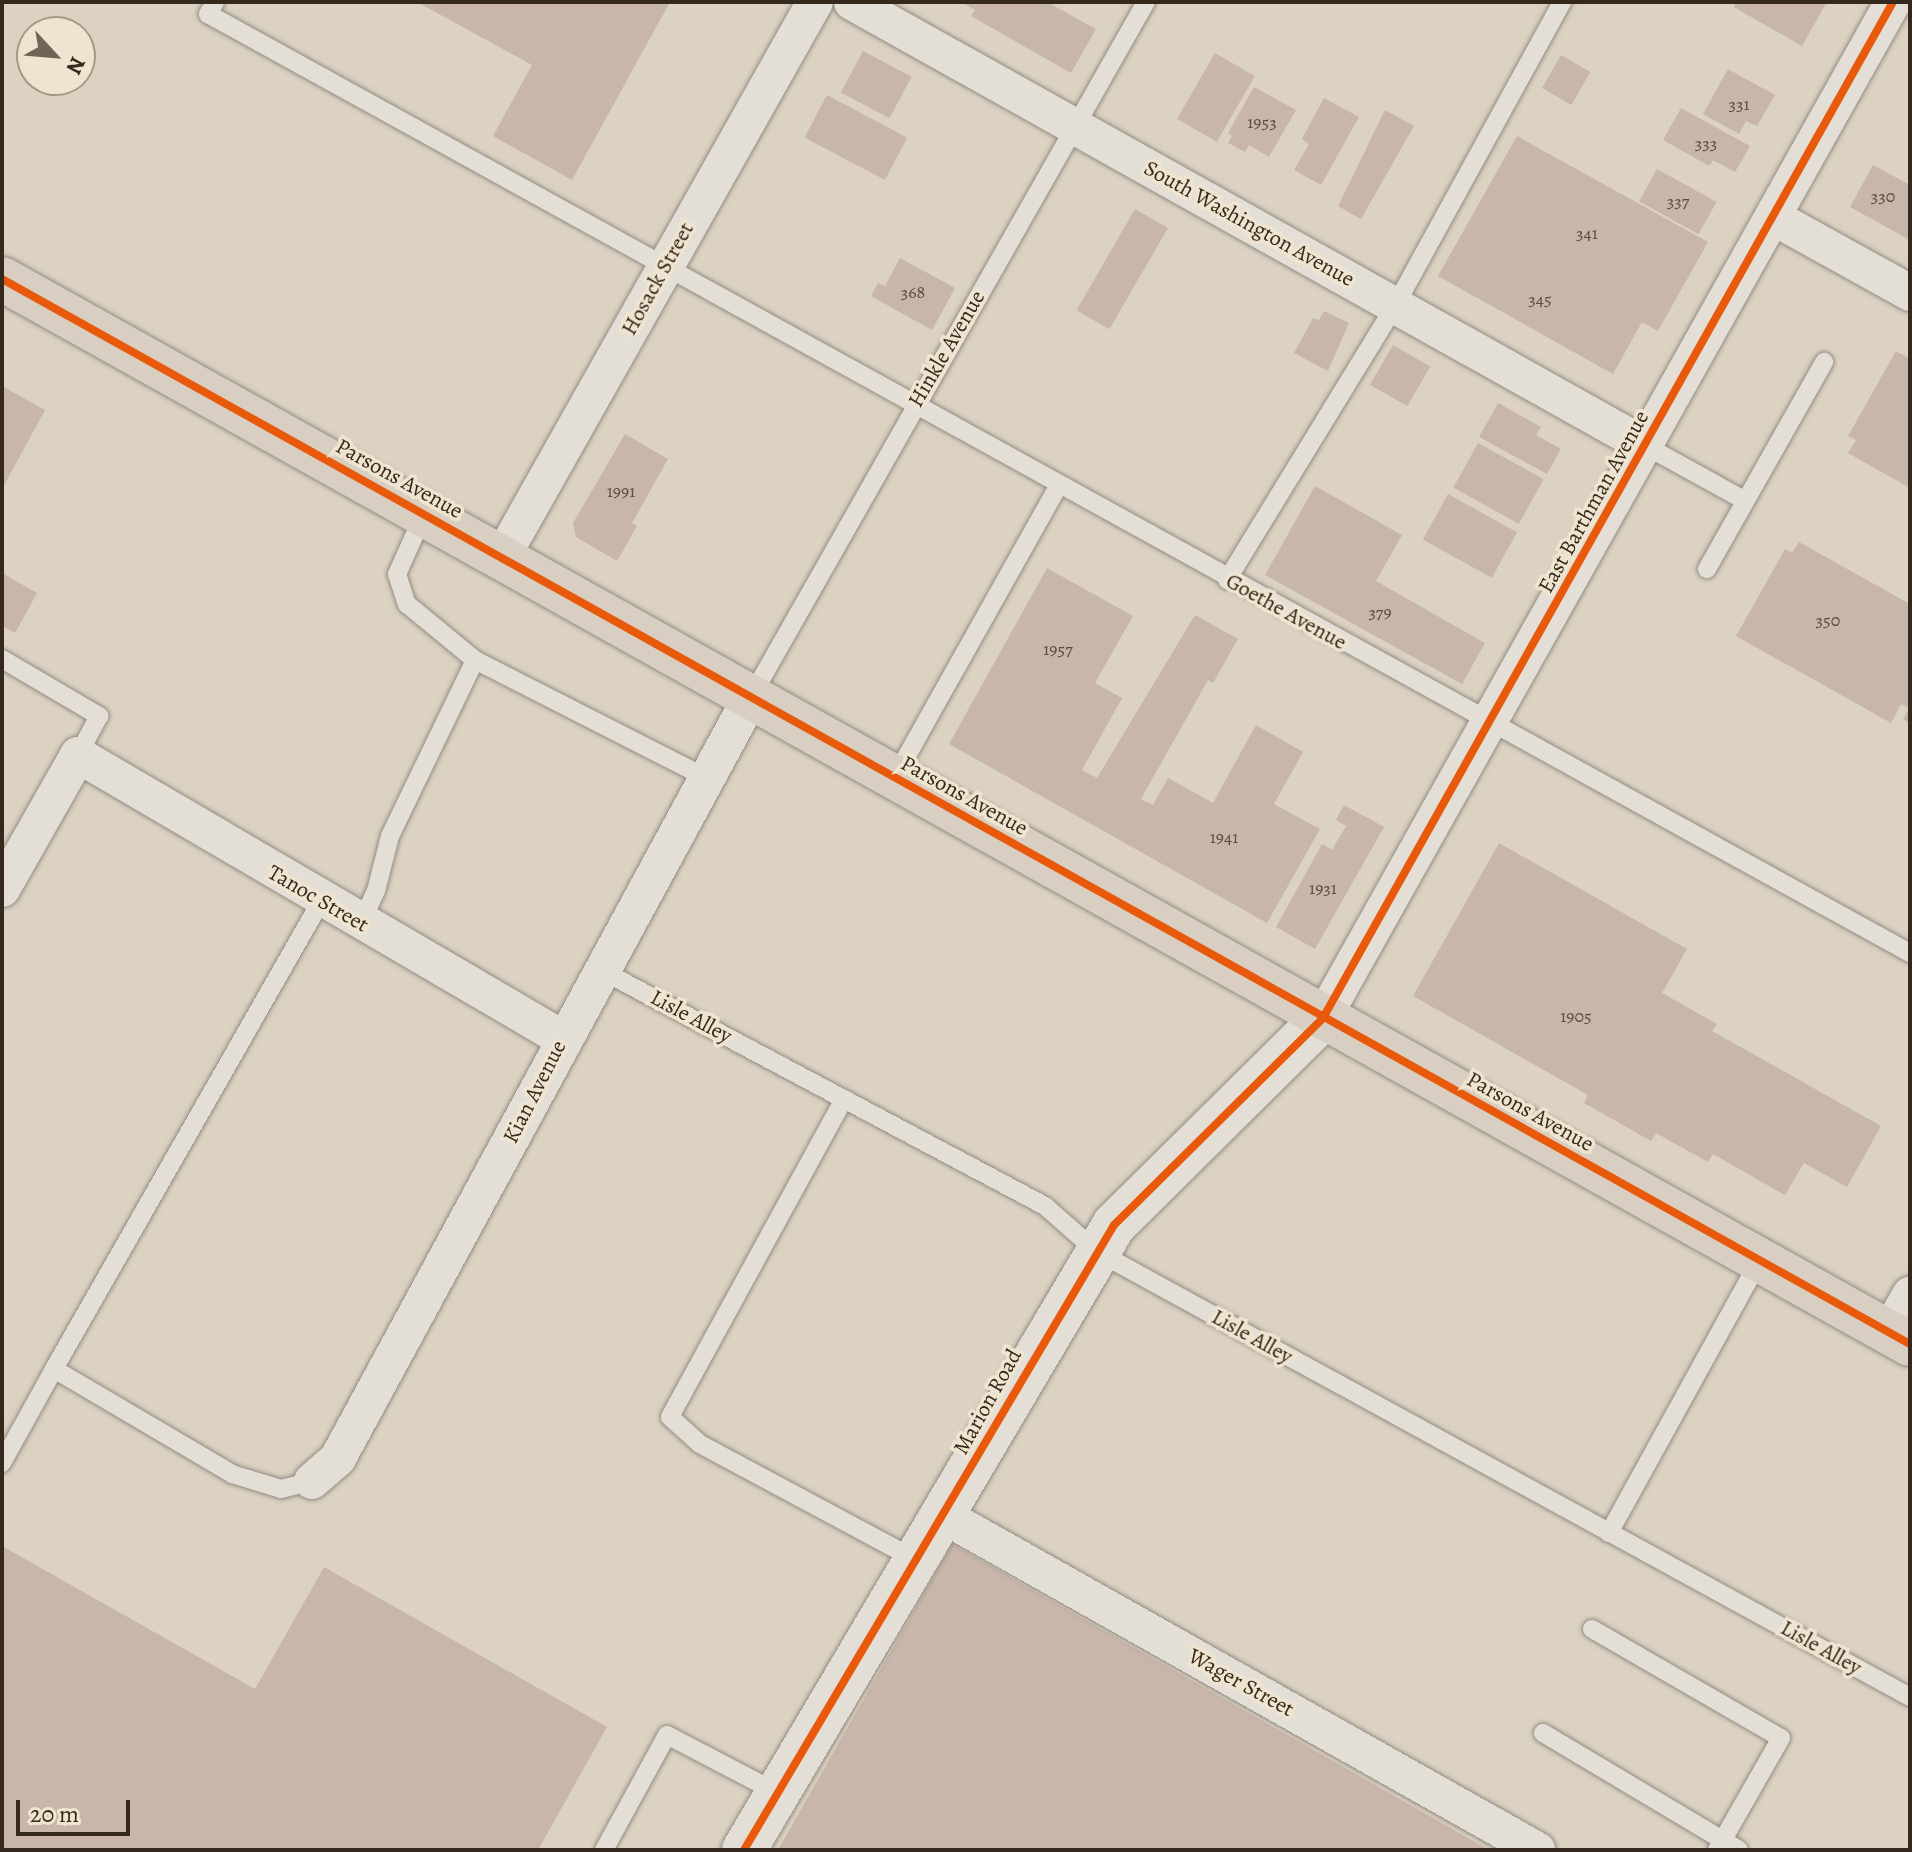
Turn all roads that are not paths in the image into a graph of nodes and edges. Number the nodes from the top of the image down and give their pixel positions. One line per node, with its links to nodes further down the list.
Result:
1 (215, 2): 9 (lane, Goethe Avenue)
2 (815, 2): 9 (street, Hosack Street)
3 (852, 2): 7 (street, South Washington Avenue)
4 (1146, 2): 7 (lane, Hinkle Avenue)
5 (1893, 2): 8 (street, East Barthman Avenue)
6 (1556, 4): 12 (lane)
7 (1074, 126): 12 (street, South Washington Avenue); 14 (lane, Hinkle Avenue)
8 (1773, 217): 11 (street); 15 (street, East Barthman Avenue)
9 (664, 268): 14 (lane, Goethe Avenue); 19 (street, Hosack Street)
10 (2, 279): 18 (main road, Parsons Avenue)
11 (1910, 293)
12 (1395, 306): 15 (street, South Washington Avenue); 21 (lane)
13 (1824, 362): 17 (lane)
14 (914, 407): 16 (lane, Goethe Avenue); 24 (lane, Hinkle Avenue)
15 (1646, 446): 17 (lane); 25 (street, East Barthman Avenue)
16 (1058, 486): 21 (lane, Goethe Avenue); 27 (lane)
17 (1744, 500): 20 (lane)
18 (425, 514): 19 (main road, Parsons Avenue); 23 (lane)
19 (502, 557): 24 (main road, Parsons Avenue)
20 (1707, 569)
21 (1227, 580): 25 (lane, Goethe Avenue)
22 (2, 659): 26 (lane)
23 (475, 660): 28 (lane); 31 (lane)
24 (751, 697): 27 (main road, Parsons Avenue); 28 (street, Kian Avenue)
25 (1489, 724): 32 (lane, Goethe Avenue); 34 (street, East Barthman Avenue)
26 (78, 755): 29 (street); 30 (street, Tanoc Street)
27 (894, 777): 34 (main road, Parsons Avenue)
28 (707, 778): 33 (street, Kian Avenue)
29 (2, 889)
30 (321, 901): 31 (street, Tanoc Street); 40 (lane)
31 (361, 924): 35 (street, Tanoc Street)
32 (1910, 953)
33 (601, 970): 35 (street, Kian Avenue); 36 (lane, Lisle Alley)
34 (1323, 1018): 37 (street, Marion Road); 38 (main road, Parsons Avenue)
35 (562, 1038): 42 (street, Kian Avenue)
36 (844, 1099): 37 (lane, Lisle Alley); 45 (lane)
37 (1096, 1251): 43 (street, Marion Road); 44 (lane, Lisle Alley)
38 (1760, 1260): 39 (main road, Parsons Avenue); 44 (lane)
39 (1903, 1324)
40 (54, 1369): 41 (lane); 42 (lane)
41 (2, 1463)
42 (312, 1481)
43 (944, 1516): 45 (street, Marion Road); 53 (street, Wager Street)
44 (1609, 1533): 47 (lane, Lisle Alley)
45 (916, 1560): 49 (street, Marion Road)
46 (1592, 1629): 50 (lane)
47 (1910, 1697)
48 (1543, 1733): 50 (lane)
49 (776, 1792): 51 (lane); 52 (street, Marion Road)
50 (1727, 1847)
51 (604, 1850)
52 (744, 1850)
53 (1537, 1850)

